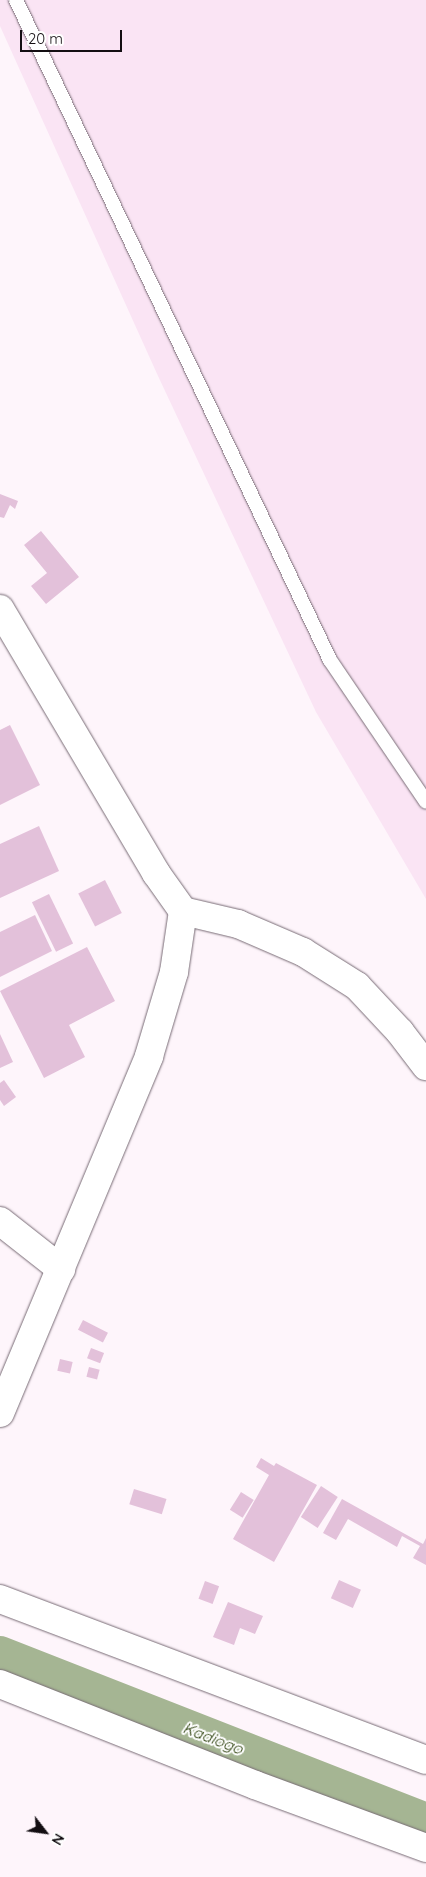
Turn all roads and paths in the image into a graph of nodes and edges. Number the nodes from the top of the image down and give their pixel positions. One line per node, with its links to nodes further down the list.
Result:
1 (16, 0): 3 (lane)
2 (0, 609): 4 (street)
3 (426, 802)
4 (183, 911): 5 (street); 7 (street)
5 (426, 1066)
6 (0, 1221): 7 (street)
7 (62, 1269): 8 (street)
8 (0, 1413)
9 (0, 1599): 11 (street)
10 (0, 1684): 12 (street)
11 (426, 1760)
12 (426, 1848)

